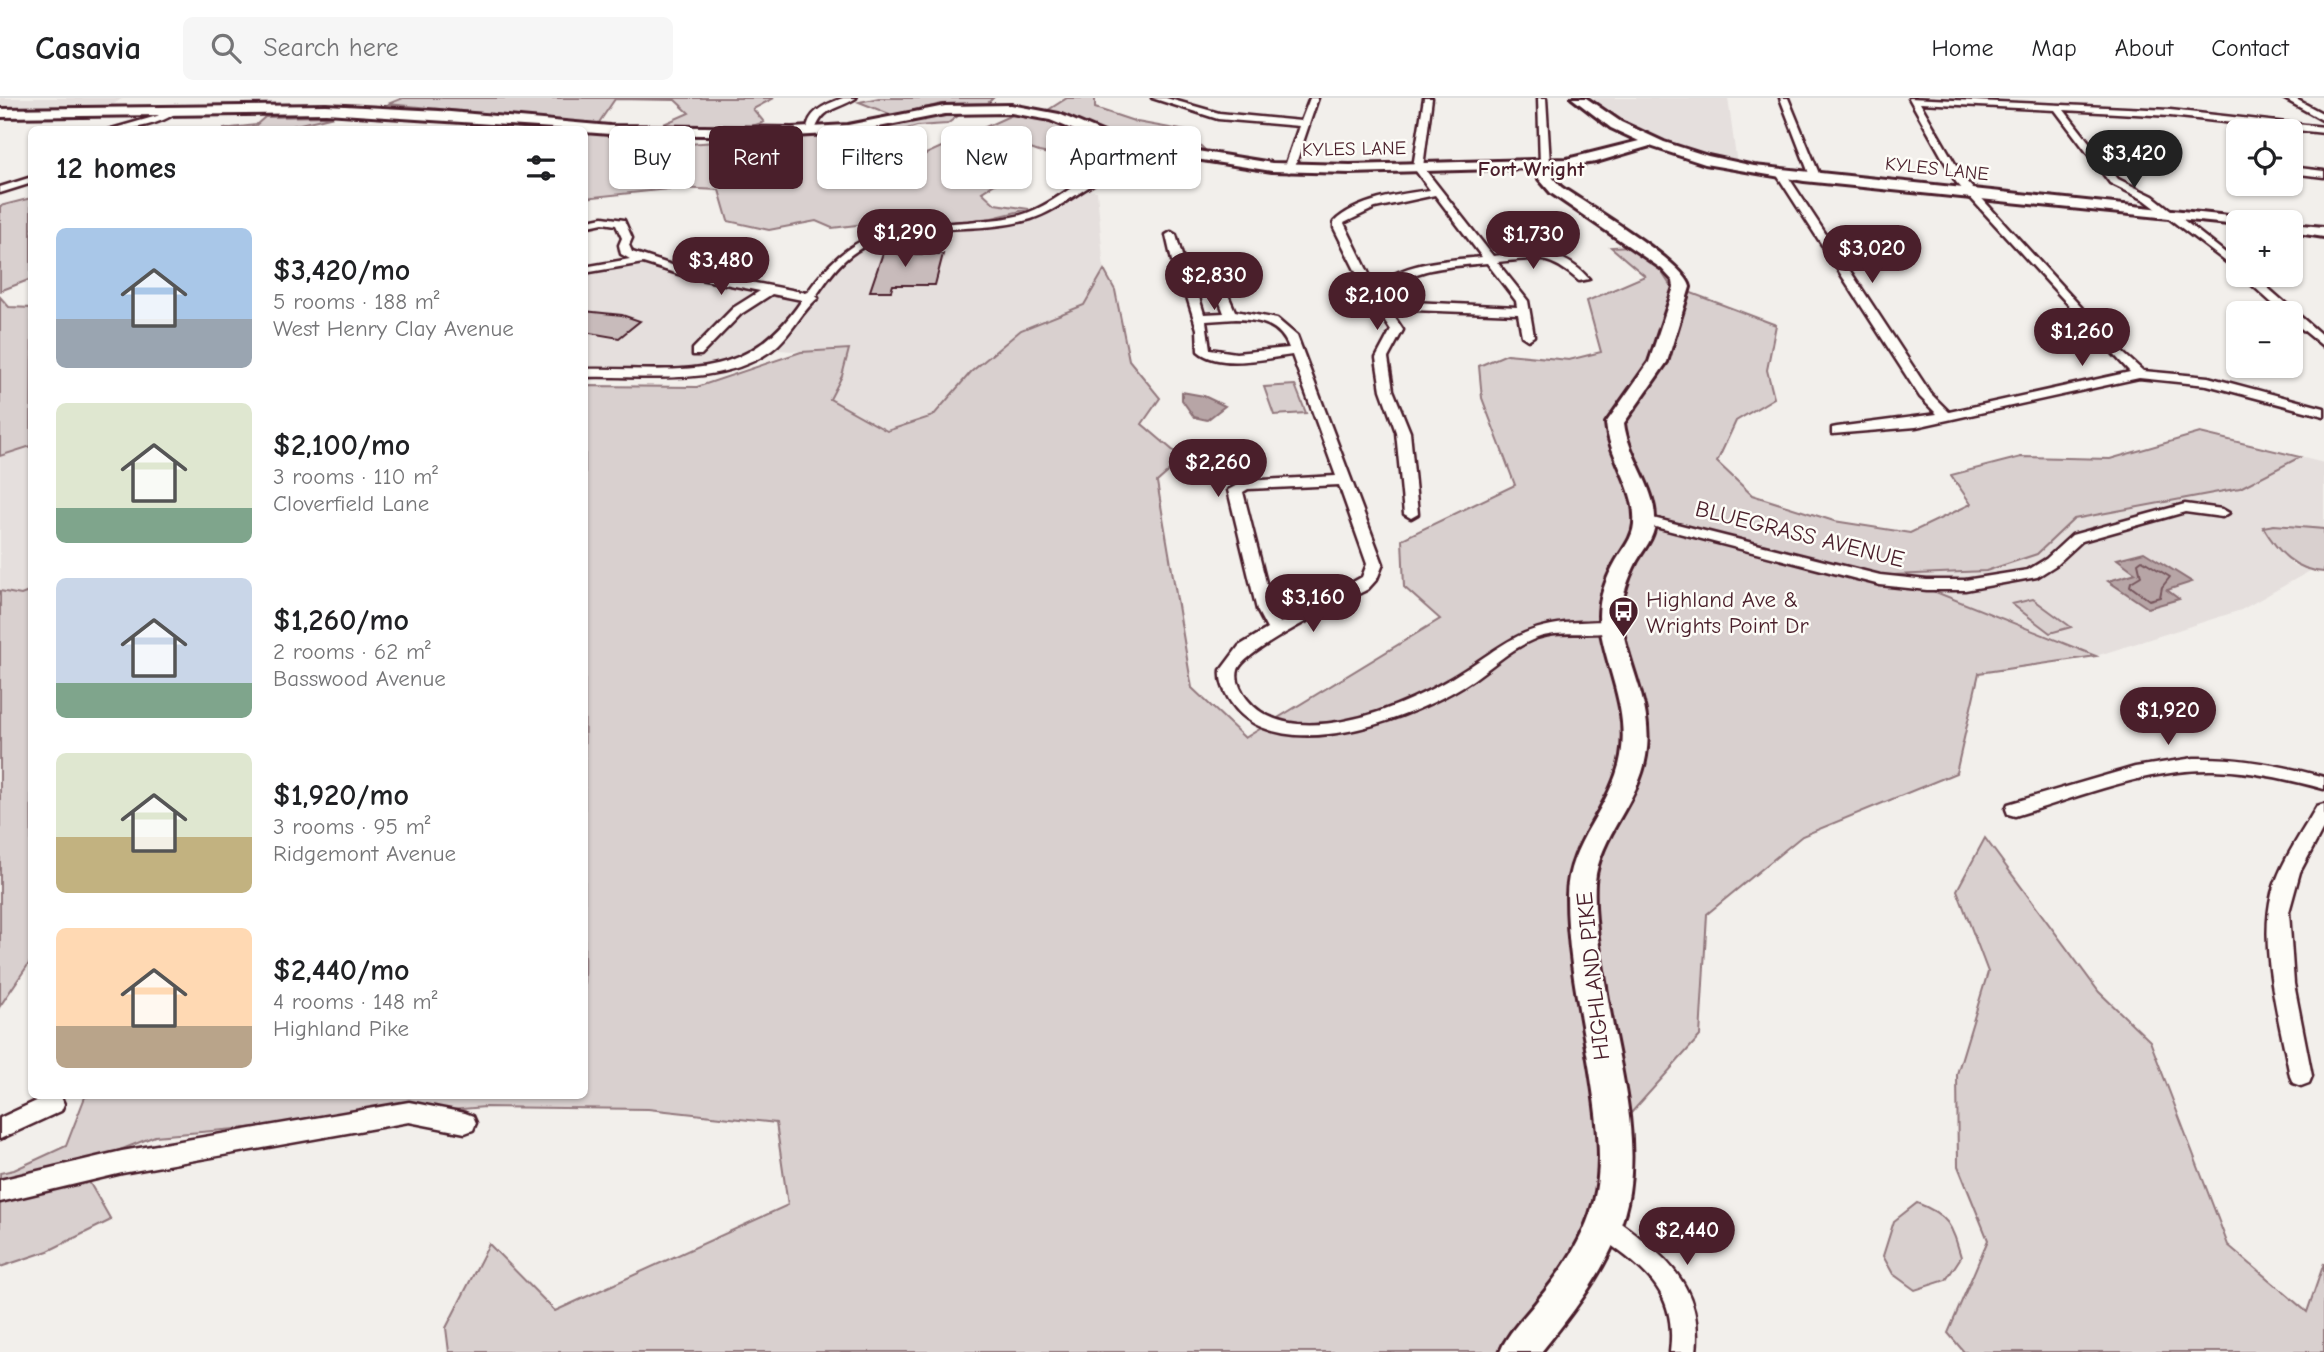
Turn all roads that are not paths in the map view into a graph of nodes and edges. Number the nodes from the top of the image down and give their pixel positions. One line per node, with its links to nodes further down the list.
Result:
1 (852, 98): 22 (street)
2 (1156, 98): 16 (street)
3 (1314, 98): 16 (street)
4 (1428, 98): 26 (street)
5 (1542, 98): 25 (street)
6 (1578, 98): 23 (main road)
7 (1784, 98): 31 (street)
8 (2165, 98): 14 (street)
9 (2287, 98): 15 (street)
10 (1914, 99): 11 (street); 36 (street)
11 (2057, 107): 14 (street); 37 (street)
12 (174, 111): 13 (main road, KYLES LANE); 17 (street); 18 (main road, KYLES LANE)
13 (0, 113)
14 (2176, 114): 21 (street)
15 (2324, 118)
16 (1304, 124): 27 (street)
17 (128, 126)
18 (560, 126)
19 (1073, 126): 22 (main road, KYLES LANE)
20 (588, 128): 22 (main road, KYLES LANE)
21 (2324, 130)
22 (811, 132)
23 (1650, 142): 25 (main road, KYLES LANE); 29 (main road, KYLES LANE)
24 (1201, 156): 27 (main road, KYLES LANE)
25 (1545, 164): 26 (main road, KYLES LANE); 71 (main road)
26 (1418, 167): 27 (main road, KYLES LANE); 35 (street)
27 (1289, 169)
28 (2303, 171): 30 (street)
29 (1780, 172): 31 (main road, KYLES LANE); 66 (street)
30 (2324, 174)
31 (1815, 176): 36 (main road, KYLES LANE)
32 (28, 181): 34 (street)
33 (1078, 189): 52 (street)
34 (0, 190)
35 (1435, 192): 43 (street); 47 (street)
36 (1972, 192): 37 (main road, KYLES LANE); 64 (street)
37 (2167, 212): 38 (main road, KYLES LANE); 44 (street)
38 (2226, 219)
39 (588, 222): 45 (street)
40 (2303, 229): 41 (main road)
41 (2324, 232)
42 (1171, 235): 56 (street)
43 (1487, 259): 48 (street); 55 (street); 70 (street)
44 (2226, 259)
45 (641, 260): 46 (street); 51 (street)
46 (588, 270)
47 (1363, 274)
48 (1583, 279)
49 (1189, 284): 57 (street)
50 (2260, 287): 53 (street)
51 (771, 289): 52 (street); 62 (street)
52 (811, 298): 63 (street)
53 (2275, 301)
54 (1412, 306): 55 (street)
55 (1524, 312): 59 (street)
56 (1237, 316): 57 (street); 61 (street)
57 (1198, 318): 61 (street)
58 (2303, 325): 60 (street)
59 (1528, 336)
60 (2324, 343)
61 (1297, 351): 68 (street)
62 (697, 352)
63 (588, 373)
64 (2139, 374): 65 (street); 66 (street)
65 (2324, 412)
66 (1947, 417): 67 (street)
67 (1836, 431)
68 (1345, 480): 73 (street); 73 (street)
69 (2222, 513): 71 (street, BLUEGRASS AVENUE)
70 (1412, 514)
71 (1645, 520): 72 (main road, HIGHLAND PIKE)
72 (1611, 627): 73 (street); 82 (main road, HIGHLAND PIKE)
73 (1277, 632)
74 (2324, 783): 75 (street)
75 (2015, 809)
76 (2324, 811): 77 (street)
77 (2301, 1076)
78 (53, 1104): 80 (street)
79 (465, 1123): 81 (street)
80 (0, 1129)
81 (0, 1191)
82 (1604, 1225): 83 (main road, HIGHLAND PIKE); 84 (street)
83 (1518, 1352)
84 (1683, 1352)

